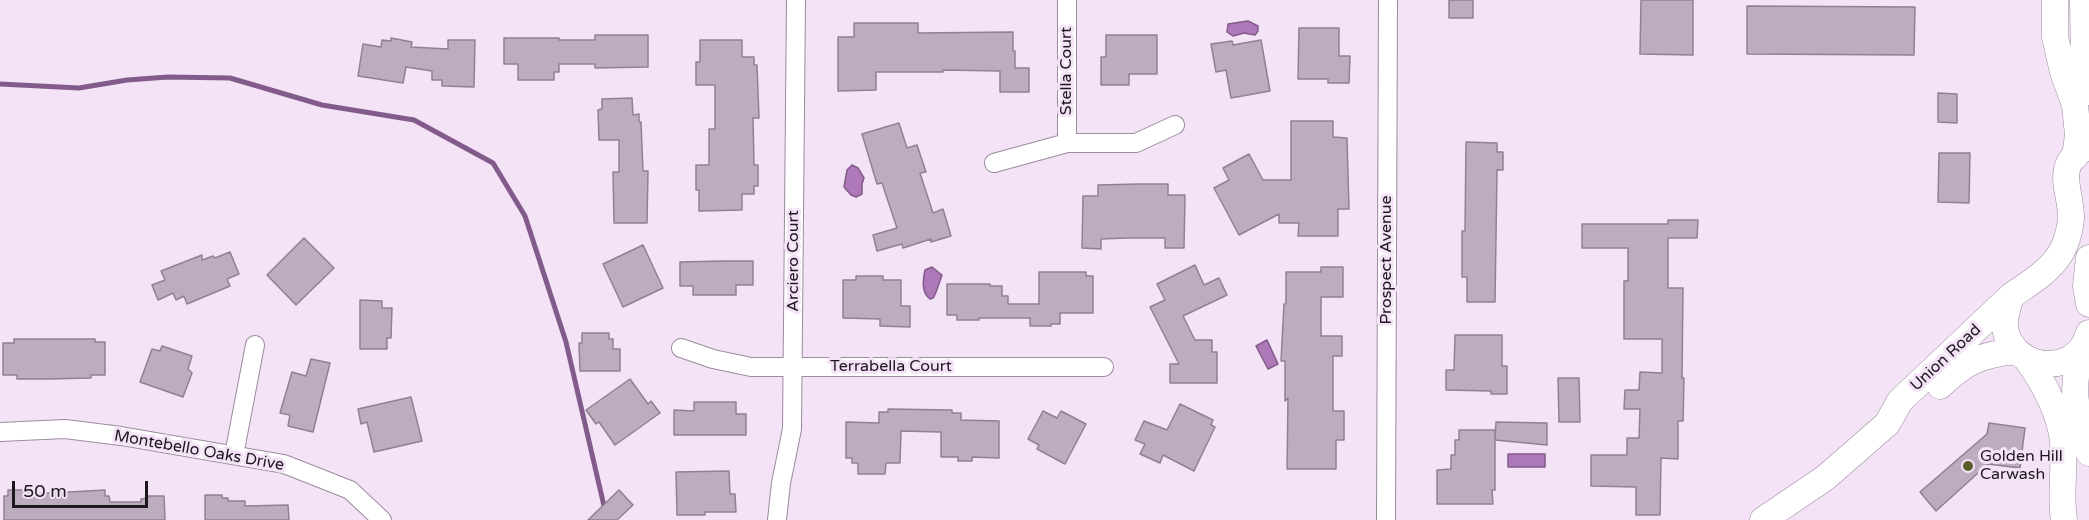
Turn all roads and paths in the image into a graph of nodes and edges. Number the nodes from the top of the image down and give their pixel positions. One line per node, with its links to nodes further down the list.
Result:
1 (796, 0): 19 (street, Arciero Court)
2 (1067, 0): 9 (street, Stella Court)
3 (1388, 0): 27 (street, Prospect Avenue)
4 (2074, 0): 6 (main road)
5 (2084, 0): 7 (main road)
6 (2055, 12): 7 (main road); 10 (main road, Union Road)
7 (2089, 92)
8 (1175, 125): 9 (street)
9 (1067, 143): 11 (street)
10 (2082, 152): 13 (main road, Union Road)
11 (994, 163)
12 (2089, 258): 14 (main road)
13 (2011, 296): 18 (main road); 21 (main road, Union Road)
14 (2089, 304)
15 (2086, 340): 18 (main road, Union Road); 23 (main road)
16 (255, 345): 24 (street)
17 (681, 348): 19 (street, Terrabella Court)
18 (2022, 356): 21 (main road, Union Road); 29 (main road)
19 (793, 367): 20 (street, Terrabella Court); 26 (street, Arciero Court)
20 (1104, 367)
21 (1887, 424): 28 (main road, Union Road)
22 (0, 432): 24 (street, Montebello Oaks Drive)
23 (2089, 453)
24 (234, 455): 25 (street, Montebello Oaks Drive)
25 (382, 520)
26 (777, 520)
27 (1386, 520)
28 (1763, 520)
29 (2064, 520)

